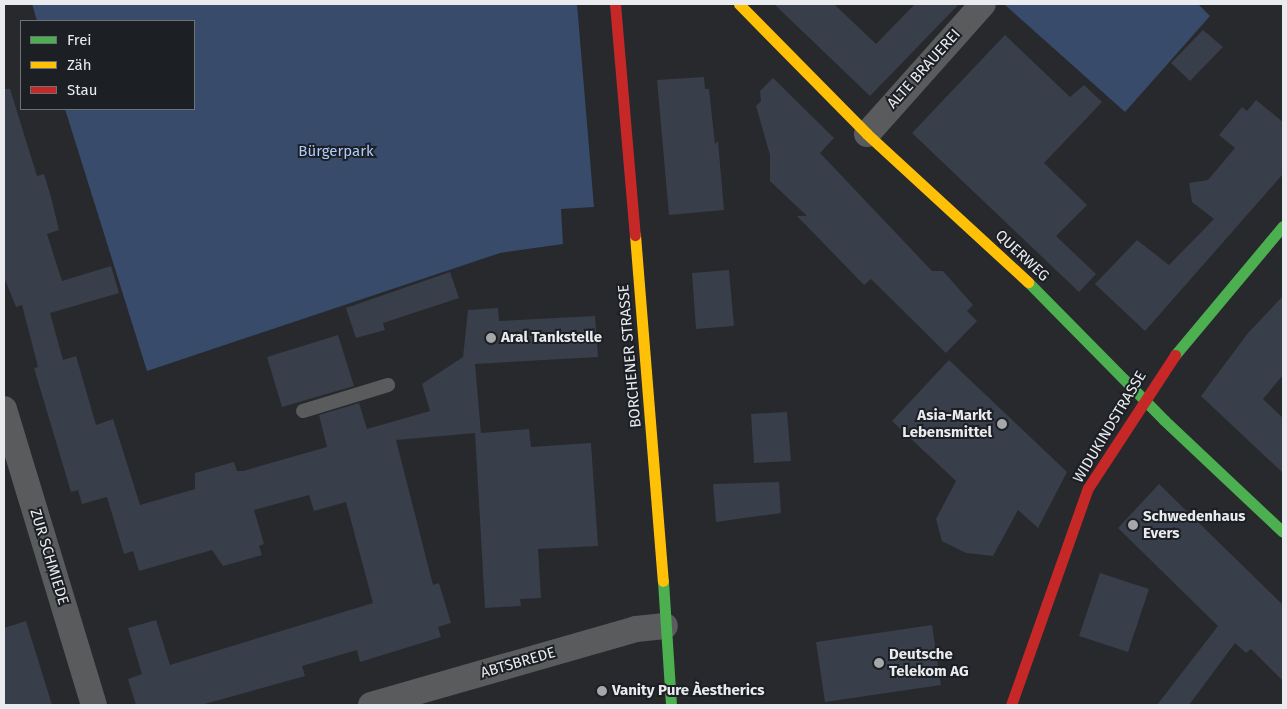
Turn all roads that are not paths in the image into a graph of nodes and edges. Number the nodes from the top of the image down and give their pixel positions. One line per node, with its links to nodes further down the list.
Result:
1 (615, 4): 11 (street, BORCHENER STRASSE)
2 (739, 4): 4 (street, QUERWEG)
3 (982, 4): 4 (street, ALTE BRAUEREI)
4 (867, 134): 7 (street, QUERWEG)
5 (1283, 226): 7 (street, WIDUKINDSTRASSE)
6 (388, 385): 9 (lane)
7 (1143, 396): 10 (street, QUERWEG); 15 (street, WIDUKINDSTRASSE)
8 (4, 409): 12 (street, ZUR SCHMIEDE)
9 (304, 411)
10 (1283, 532)
11 (665, 626): 13 (street, ABTSBREDE); 14 (street, BORCHENER STRASSE)
12 (94, 705)
13 (371, 705)
14 (670, 705)
15 (1011, 705)

